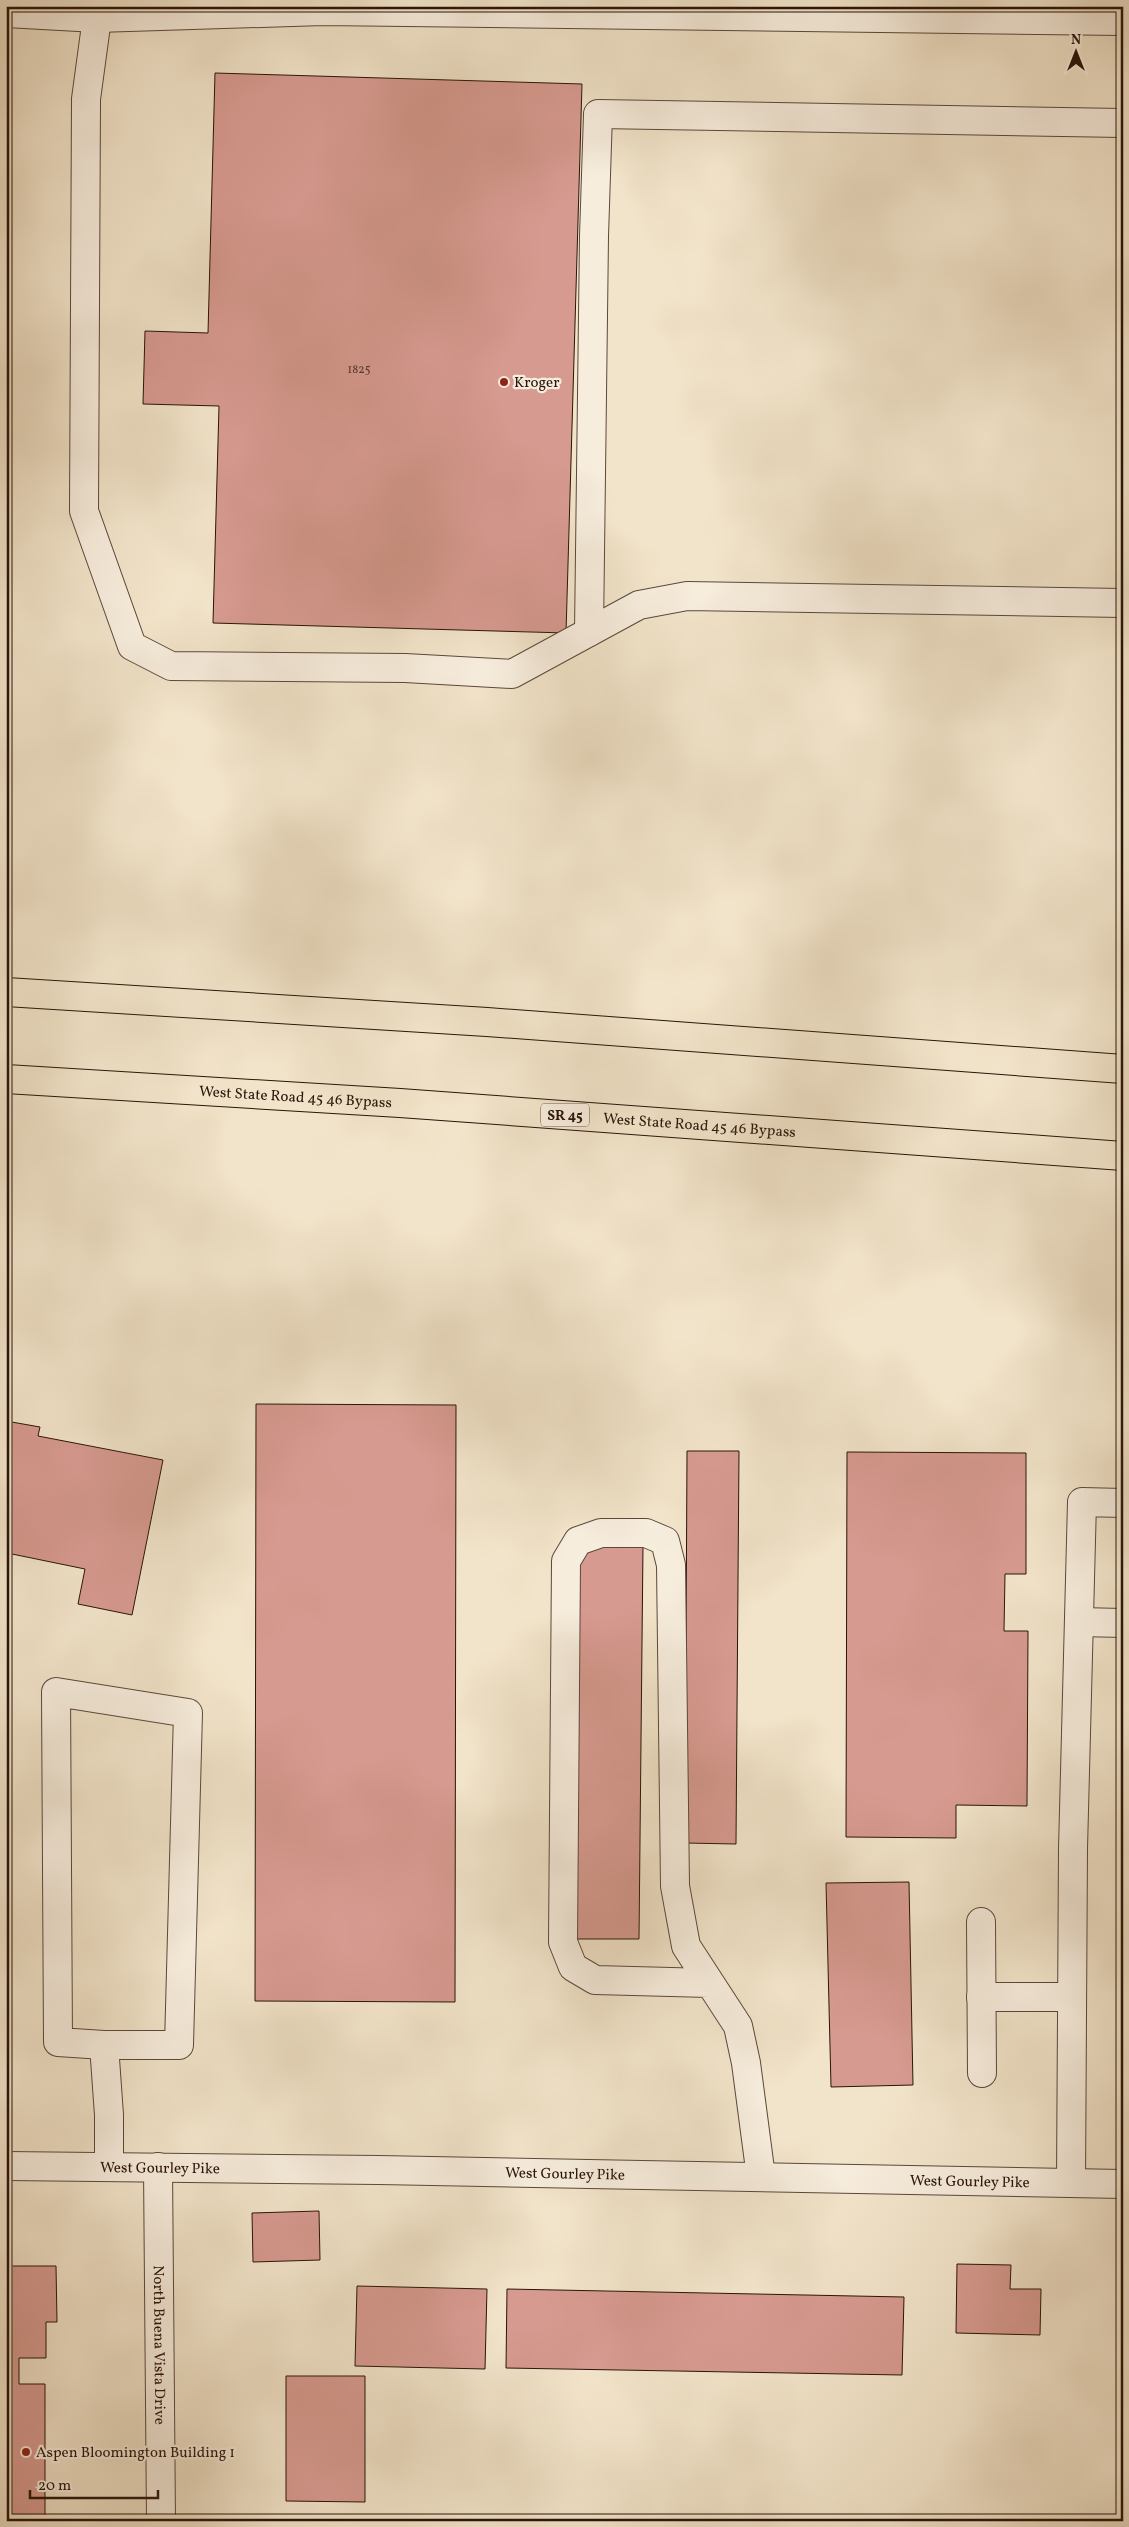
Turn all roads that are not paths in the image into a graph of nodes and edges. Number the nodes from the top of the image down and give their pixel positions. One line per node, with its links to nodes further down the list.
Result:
1 (323, 9): 3 (street); 4 (street)
2 (19, 13): 3 (street)
3 (97, 18): 7 (street)
4 (1123, 20)
5 (1123, 123): 7 (street)
6 (1123, 603): 7 (street)
7 (589, 632)
8 (6, 992): 9 (highway)
9 (1123, 1069)
10 (6, 1079): 11 (highway, West State Road 45 46 Bypass / SR 45)
11 (1123, 1156)
12 (1123, 1503): 13 (street)
13 (1079, 1622): 14 (street); 18 (street)
14 (1123, 1623)
15 (981, 1922): 17 (street)
16 (710, 1982): 16 (street); 24 (street)
17 (981, 1997): 18 (street); 20 (street)
18 (1072, 1997): 25 (street)
19 (104, 2045): 19 (street); 22 (street)
20 (982, 2073)
21 (6, 2166): 22 (street, West Gourley Pike)
22 (108, 2167): 23 (street, West Gourley Pike)
23 (158, 2167): 24 (street, West Gourley Pike); 27 (street, North Buena Vista Drive)
24 (761, 2177): 25 (street, West Gourley Pike)
25 (1071, 2183): 26 (street, West Gourley Pike)
26 (1123, 2184)
27 (161, 2521)

